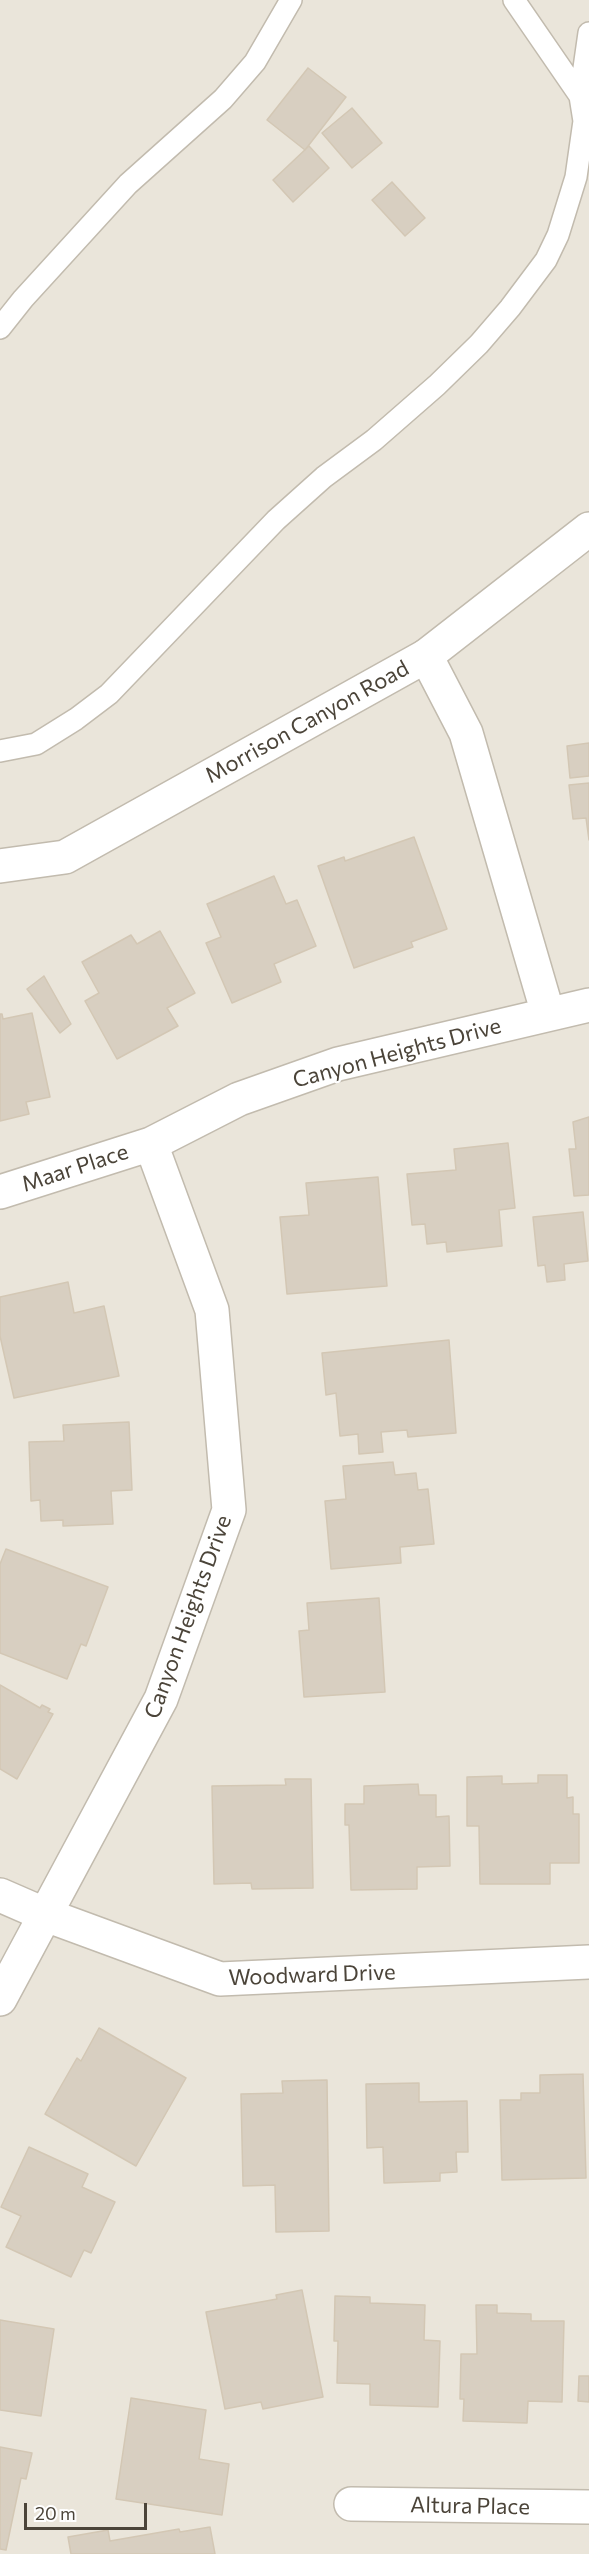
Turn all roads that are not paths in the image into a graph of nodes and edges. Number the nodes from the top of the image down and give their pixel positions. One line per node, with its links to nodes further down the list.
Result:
1 (291, 0): 5 (lane)
2 (514, 0): 4 (lane)
3 (589, 33): 4 (lane)
4 (580, 96): 8 (lane)
5 (0, 328)
6 (589, 529): 7 (street, Morrison Canyon Road)
7 (426, 656): 9 (street, Morrison Canyon Road); 11 (street)
8 (0, 751)
9 (0, 866)
10 (589, 1005): 11 (street, Canyon Heights Drive)
11 (548, 1014): 12 (street, Canyon Heights Drive)
12 (151, 1144): 13 (street, Maar Place); 15 (street, Canyon Heights Drive)
13 (0, 1192)
14 (0, 1895): 15 (street, Woodward Drive)
15 (46, 1915): 16 (street, Woodward Drive); 17 (street, Canyon Heights Drive)
16 (589, 1962)
17 (0, 1999)
18 (351, 2504): 19 (street, Altura Place)
19 (589, 2507)

